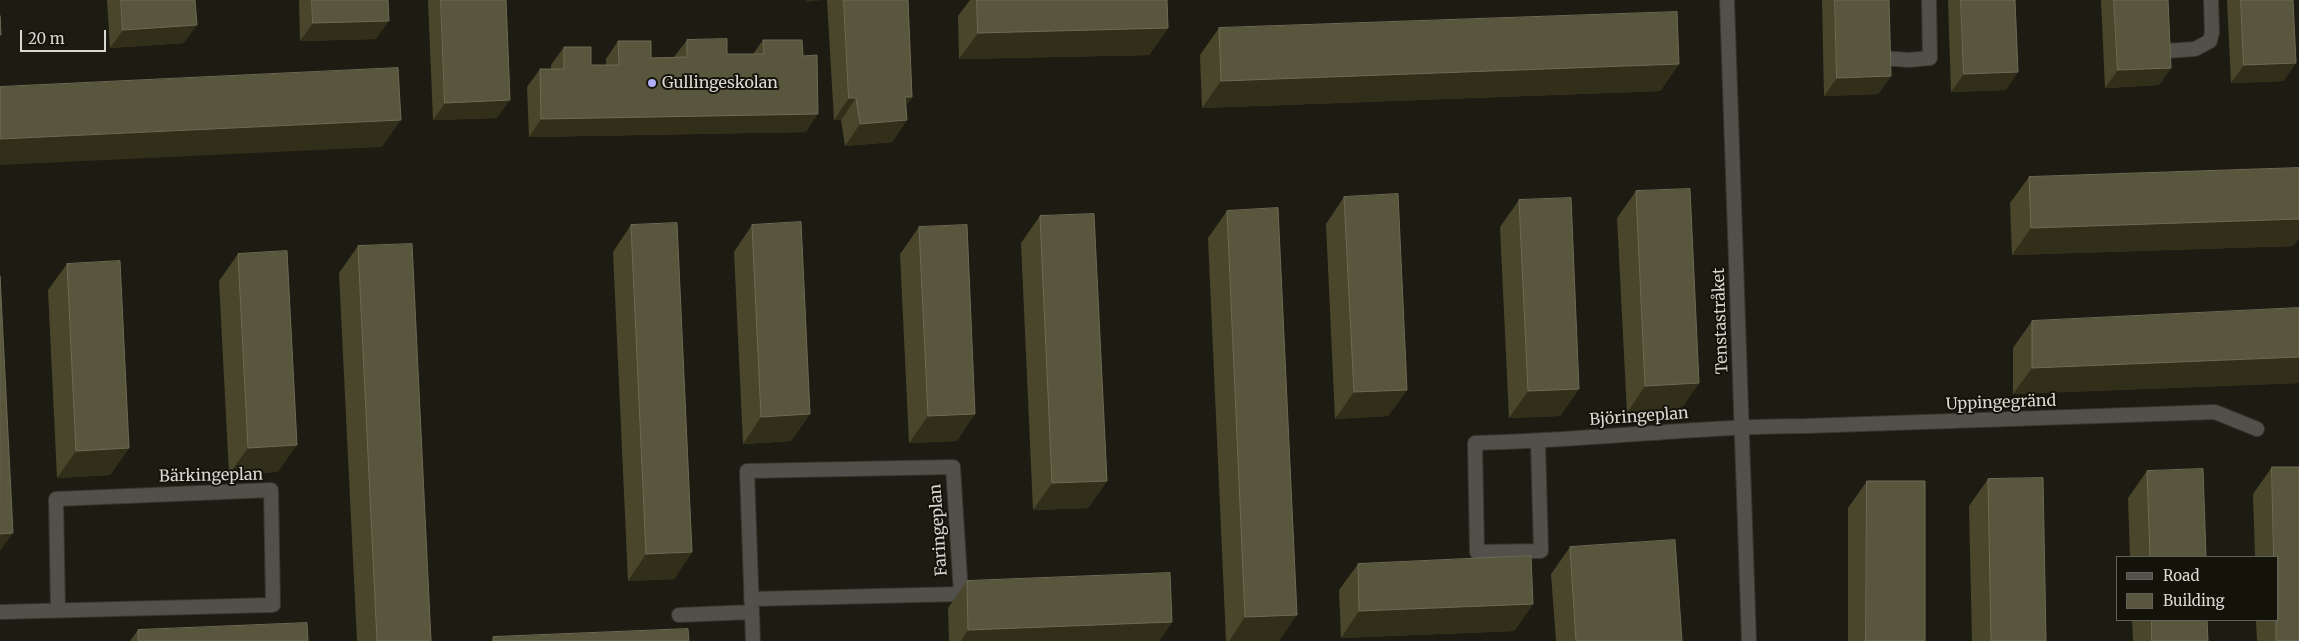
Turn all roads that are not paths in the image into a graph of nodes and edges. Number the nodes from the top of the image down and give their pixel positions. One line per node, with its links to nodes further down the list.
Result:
1 (1727, 0): 6 (street, Tenstastråket)
2 (1929, 0): 5 (street)
3 (2158, 0): 4 (street)
4 (2211, 0)
5 (1881, 39)
6 (1743, 426): 7 (street, Uppingegränd); 8 (street, Björingeplan); 14 (street, Tenstastråket)
7 (2256, 429)
8 (1538, 442): 8 (street, Björingeplan)
9 (751, 606): 9 (street, Faringeplan); 12 (street); 13 (street, Faringeplan)
10 (58, 610): 10 (street, Bärkingeplan); 11 (street, Bärkingeplan)
11 (0, 612)
12 (679, 615)
13 (753, 641)
14 (1749, 641)

